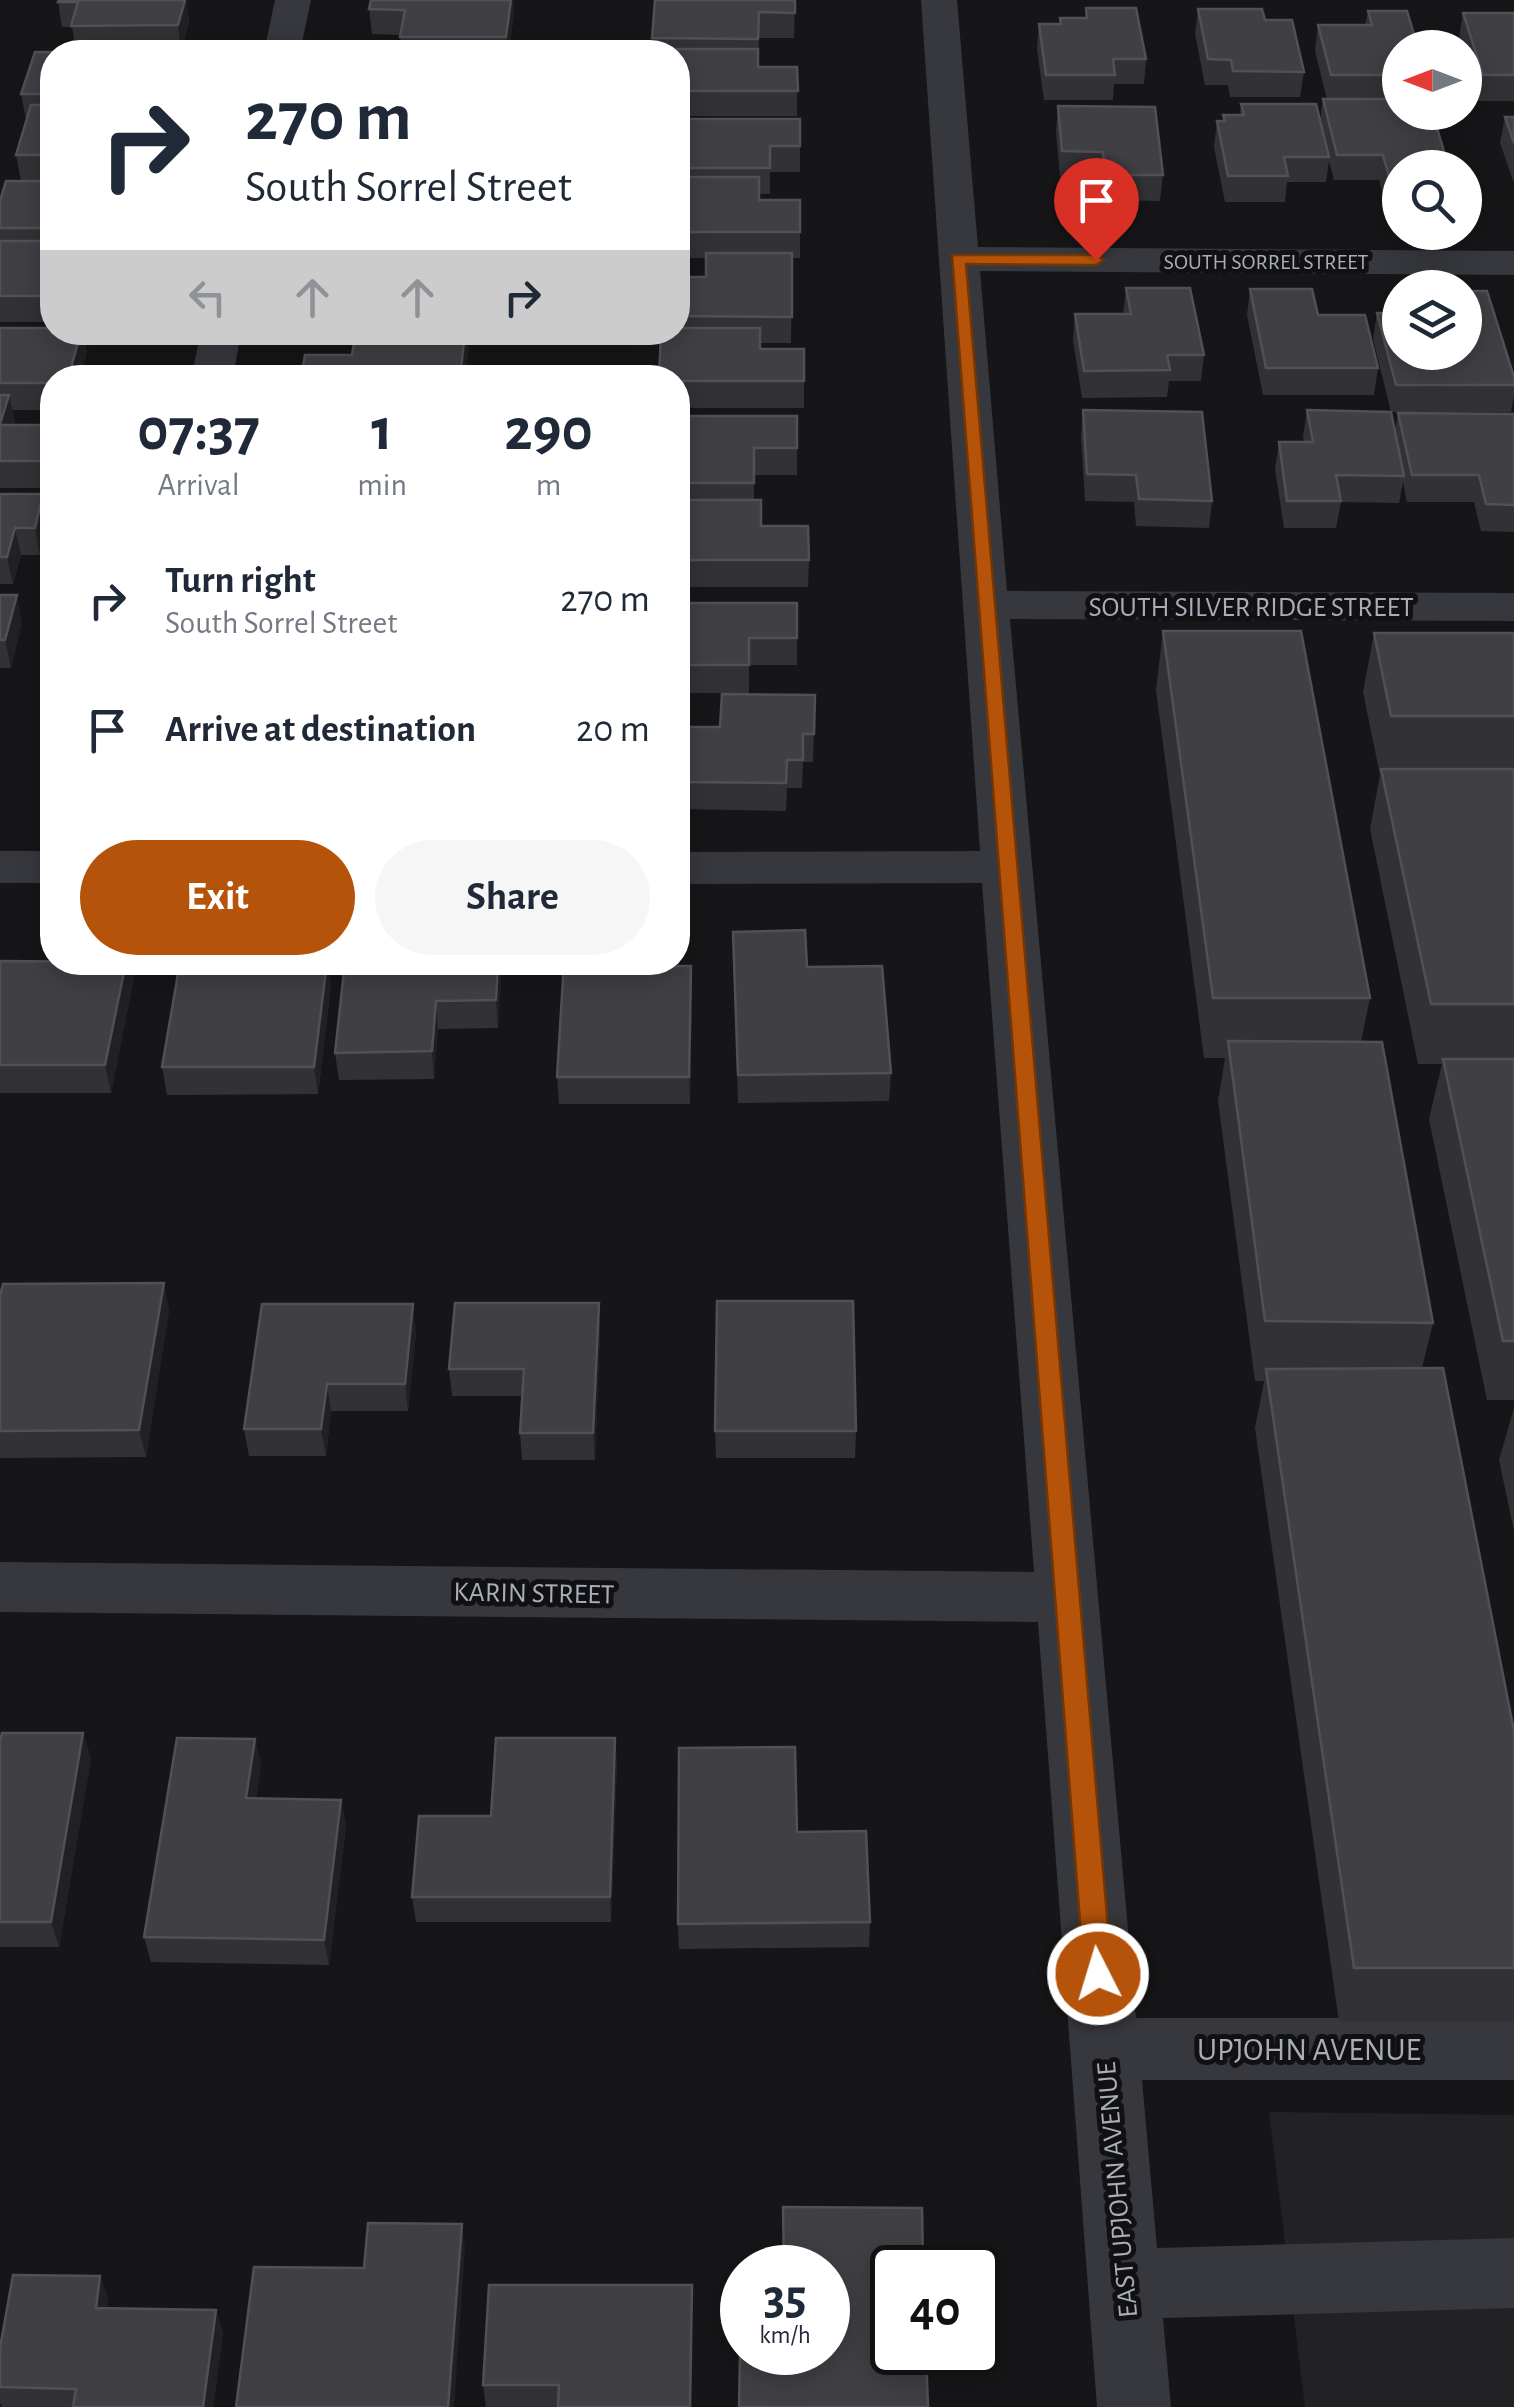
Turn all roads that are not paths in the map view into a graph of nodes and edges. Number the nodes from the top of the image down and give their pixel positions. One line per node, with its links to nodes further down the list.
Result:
1 (293, 0): 3 (street)
2 (939, 0): 4 (street, EAST UPJOHN AVENUE)
3 (285, 40)
4 (958, 259): 5 (street, SOUTH SORREL STREET); 6 (street, EAST UPJOHN AVENUE)
5 (1514, 263)
6 (987, 605): 7 (street, SOUTH SILVER RIDGE STREET); 11 (street, EAST UPJOHN AVENUE)
7 (1514, 607)
8 (0, 866): 9 (street)
9 (40, 867)
10 (690, 868): 11 (street)
11 (1006, 868): 13 (street, EAST UPJOHN AVENUE)
12 (0, 1587): 13 (street, KARIN STREET)
13 (1067, 1597): 15 (street, EAST UPJOHN AVENUE)
14 (1514, 2048): 15 (street, UPJOHN AVENUE)
15 (1104, 2049): 17 (street, EAST UPJOHN AVENUE)
16 (1514, 2273): 17 (street)
17 (1124, 2284): 18 (street, EAST UPJOHN AVENUE)
18 (1134, 2407)

